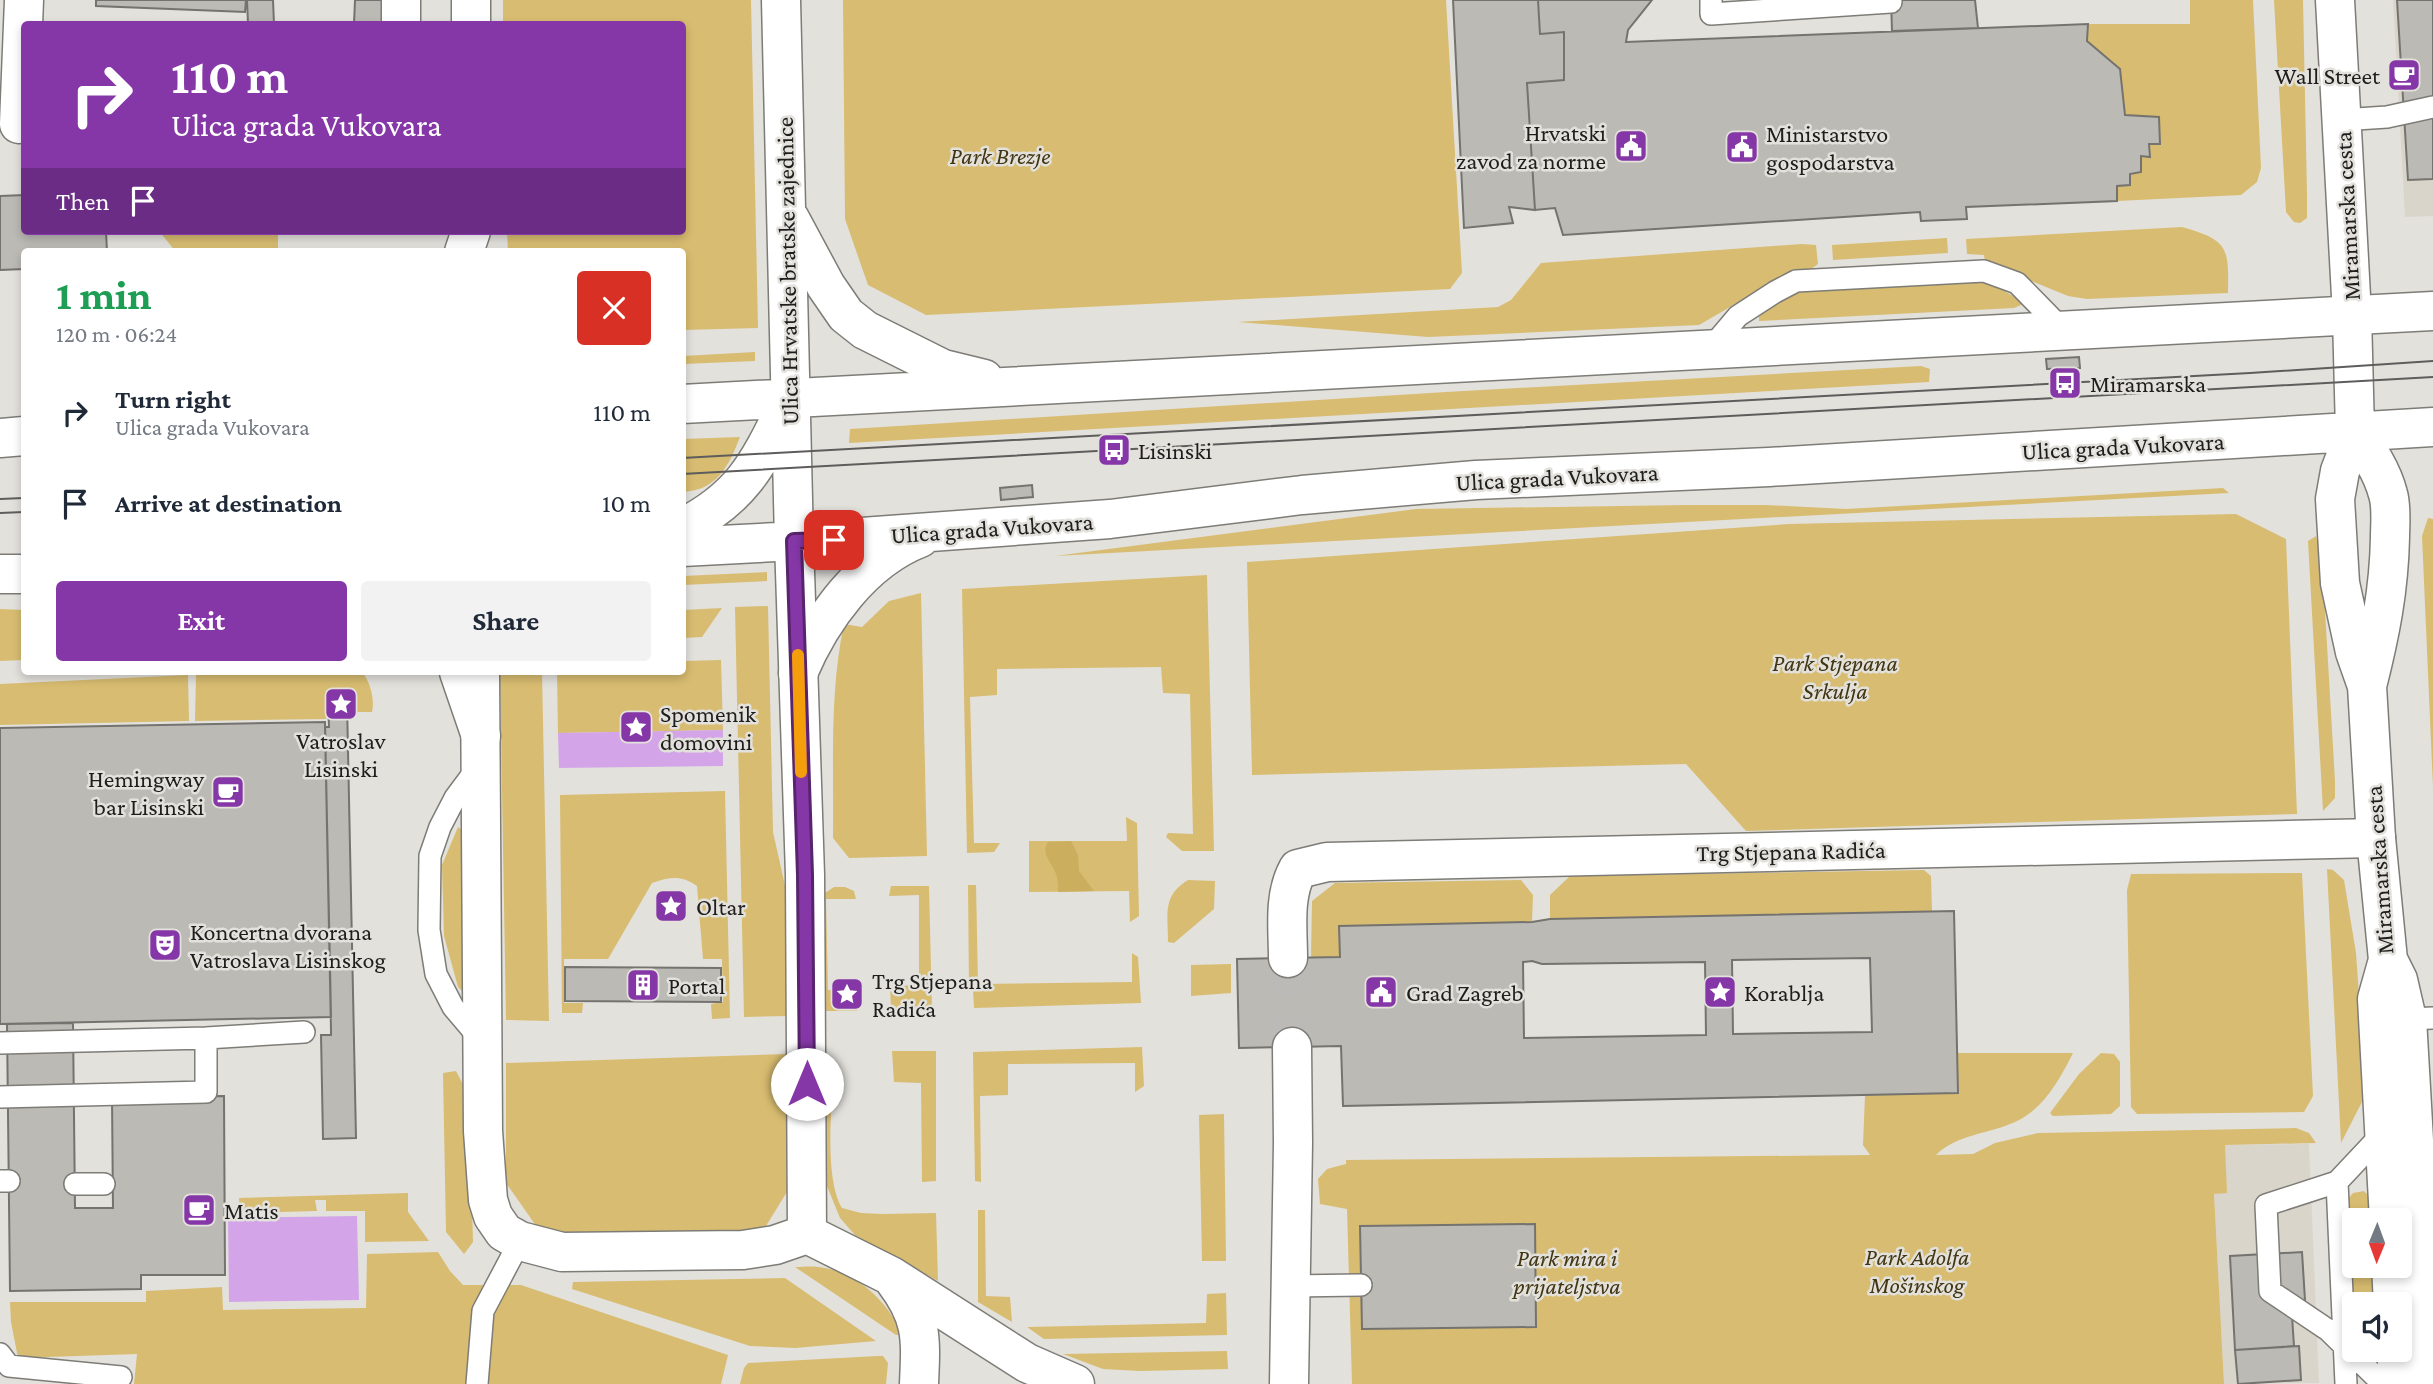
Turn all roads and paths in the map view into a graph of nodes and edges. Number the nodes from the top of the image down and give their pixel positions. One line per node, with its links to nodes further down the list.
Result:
1 (24, 0): 8 (street)
2 (401, 0): 9 (street)
3 (471, 0): 10 (street)
4 (781, 0): 15 (street, Ulica Hrvatske bratske zajednice)
5 (1711, 0): 7 (lane)
6 (2335, 0): 13 (street, Miramarska cesta)
7 (1891, 2)
8 (23, 21)
9 (401, 21)
10 (471, 21)
11 (21, 74): 14 (street)
12 (2433, 107): 13 (lane)
13 (2341, 121): 17 (street, Miramarska cesta)
14 (19, 124)
15 (786, 211): 20 (street); 21 (street, Ulica Hrvatske bratske zajednice)
16 (2433, 311): 17 (street)
17 (2352, 315): 18 (street); 24 (street, Miramarska cesta)
18 (2064, 331): 19 (street); 19 (lane)
19 (1710, 349): 20 (street)
20 (1018, 386): 21 (street)
21 (790, 398): 22 (street); 27 (street); 29 (street, Ulica Hrvatske bratske zajednice)
22 (686, 404)
23 (2433, 427): 24 (street, Ulica grada Vukovara)
24 (2355, 432): 28 (street, Ulica grada Vukovara); 36 (street, Miramarska cesta); 36 (street, Miramarska cesta)
25 (21, 436): 26 (street)
26 (0, 438)
27 (686, 526)
28 (934, 533): 29 (street, Ulica grada Vukovara); 33 (street)
29 (794, 541): 30 (street, Ulica grada Vukovara); 33 (street)
30 (686, 547)
31 (21, 574): 32 (street)
32 (0, 575)
33 (798, 673): 53 (street)
34 (459, 675): 37 (street)
35 (480, 675): 37 (street)
36 (2367, 687): 38 (street, Miramarska cesta)
37 (481, 749): 45 (street); 45 (lane)
38 (2376, 838): 39 (street, Trg Stjepana Radića); 40 (street, Miramarska cesta)
39 (1288, 958)
40 (2388, 960): 41 (street); 48 (street, Miramarska cesta)
41 (2420, 1018): 72 (street)
42 (304, 1032): 43 (lane)
43 (206, 1038): 44 (lane); 47 (lane)
44 (0, 1042)
45 (483, 1042): 54 (street)
46 (1292, 1047): 57 (street)
47 (0, 1097)
48 (2384, 1132): 49 (lane); 52 (street, Miramarska cesta)
49 (2337, 1182): 58 (lane); 59 (lane)
50 (75, 1184): 51 (lane)
51 (104, 1184)
52 (2388, 1208)
53 (807, 1234): 54 (street); 55 (street)
54 (520, 1241): 65 (lane)
55 (891, 1276): 66 (street); 67 (street)
56 (1361, 1285): 57 (lane)
57 (1290, 1286): 68 (street)
58 (2342, 1299)
59 (2342, 1344)
60 (2345, 1362): 69 (lane)
61 (2360, 1362): 70 (lane)
62 (2397, 1362): 71 (street)
63 (5, 1368): 64 (lane)
64 (121, 1377)
65 (477, 1384)
66 (919, 1384)
67 (1075, 1384)
68 (1289, 1384)
69 (2346, 1384)
70 (2383, 1384)
71 (2398, 1384)
72 (2428, 1384)

